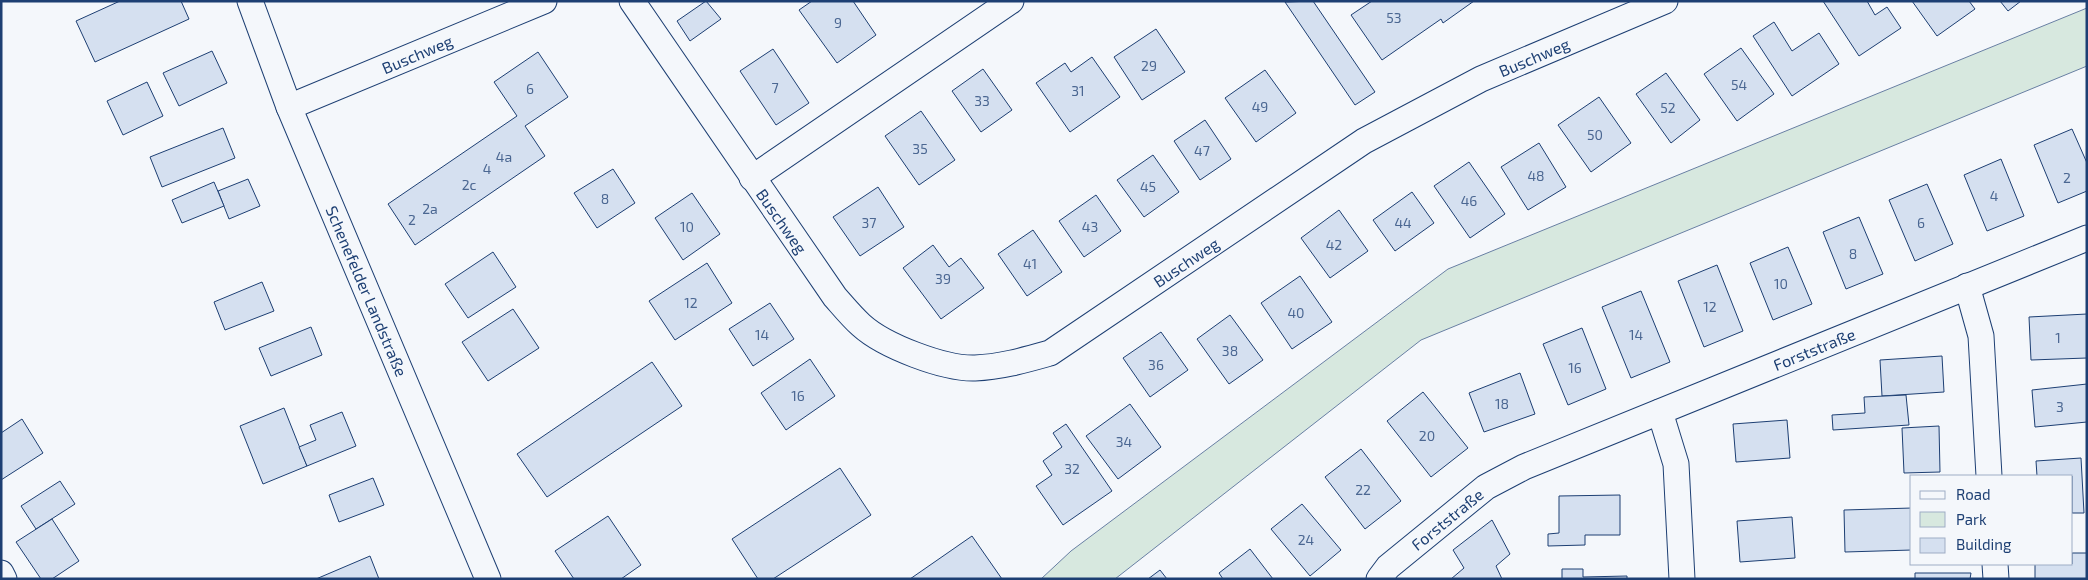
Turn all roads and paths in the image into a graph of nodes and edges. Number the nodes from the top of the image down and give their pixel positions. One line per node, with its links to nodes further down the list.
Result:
1 (250, 1): 6 (street, Schenefelder Landstraße)
2 (544, 1): 6 (street, Buschweg)
3 (632, 1): 7 (street, Buschweg)
4 (1011, 1): 7 (street, Buschweg)
5 (1665, 1): 7 (street, Buschweg)
6 (290, 107): 15 (street, Schenefelder Landstraße)
7 (752, 178)
8 (2087, 238): 9 (street, Forststraße)
9 (1967, 286): 10 (street, Forststraße); 11 (street)
10 (1660, 412): 16 (street, Forststraße); 17 (street)
11 (1989, 475)
12 (1995, 565): 18 (street)
13 (1, 573): 14 (street)
14 (4, 579)
15 (488, 579)
16 (1379, 579)
17 (1682, 579)
18 (1996, 579)

